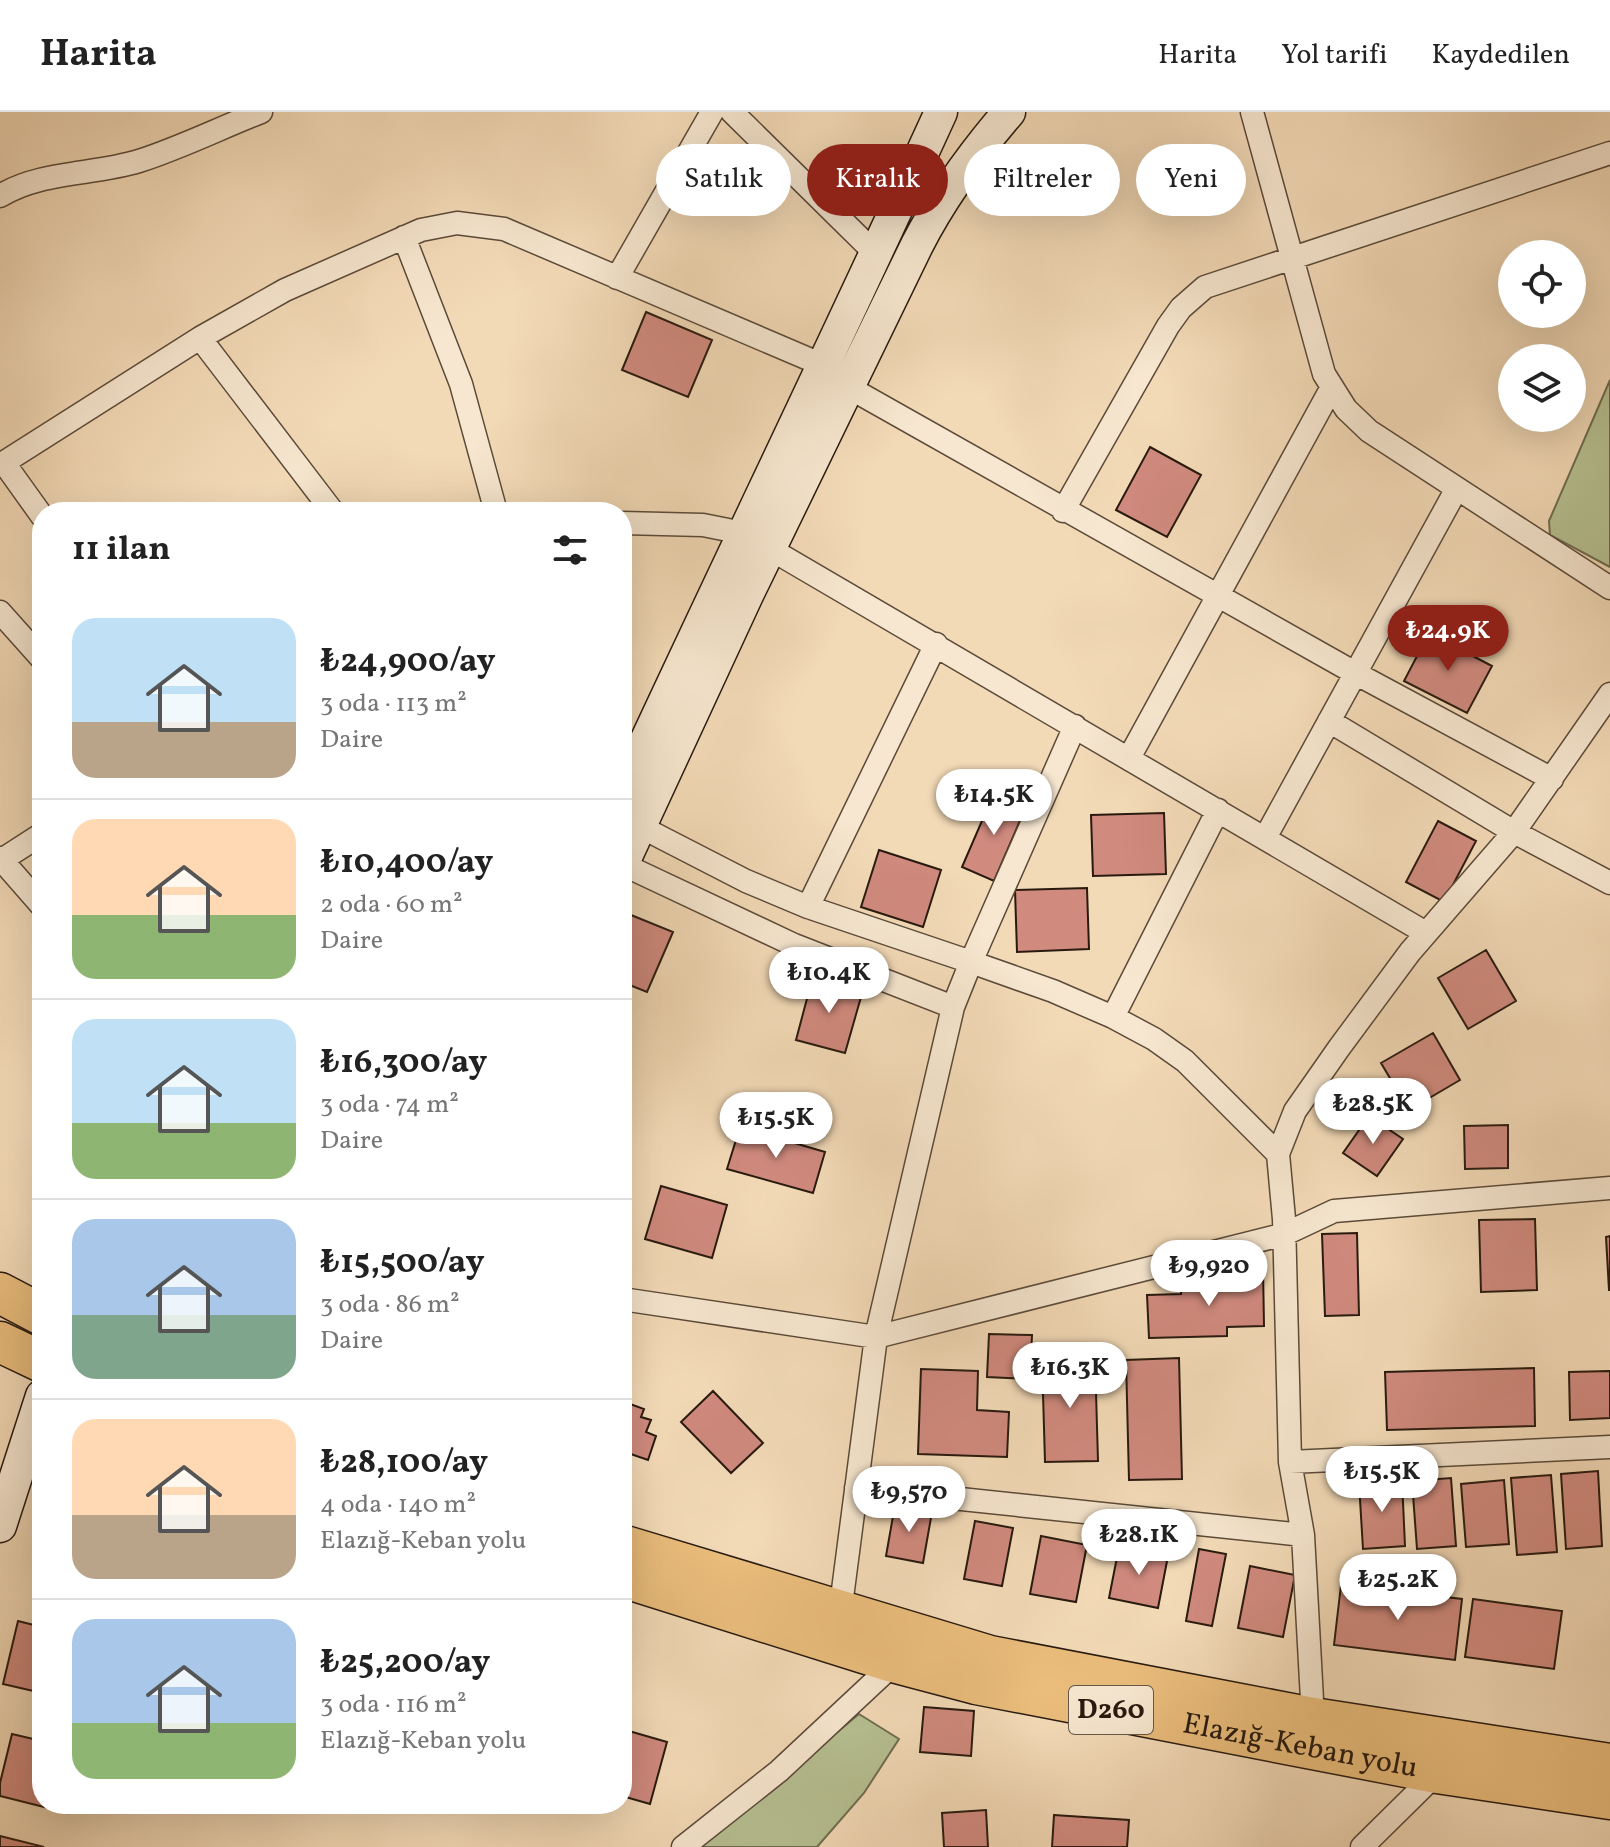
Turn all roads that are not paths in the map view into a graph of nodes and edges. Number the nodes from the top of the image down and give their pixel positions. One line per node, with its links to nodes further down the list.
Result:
1 (261, 112): 8 (street)
2 (712, 112): 12 (street)
3 (732, 112): 10 (street)
4 (941, 112): 10 (main road)
5 (1009, 112): 14 (main road)
6 (1252, 112): 11 (street)
7 (1610, 153): 11 (street)
8 (0, 196)
9 (404, 237): 12 (street); 13 (street); 19 (street)
10 (876, 254): 14 (main road)
11 (1293, 260): 15 (street); 21 (street)
12 (617, 278): 14 (street)
13 (200, 338): 16 (street); 18 (street)
14 (837, 377): 21 (street); 23 (main road); 24 (main road)
15 (1332, 387): 17 (street); 26 (street)
16 (2, 464): 20 (street)
17 (1456, 490): 25 (street); 30 (street)
18 (325, 502)
19 (493, 502)
20 (32, 503)
21 (1063, 511): 26 (street)
22 (632, 523): 23 (street)
23 (743, 533): 24 (street); 35 (main road)
24 (772, 548): 28 (street); 38 (main road)
25 (1610, 588)
26 (1218, 596): 30 (street); 34 (street)
27 (0, 612): 29 (street)
28 (936, 644): 33 (street); 47 (street)
29 (32, 648)
30 (1355, 673): 32 (street); 36 (street)
31 (1610, 694): 36 (street)
32 (1329, 721): 39 (street); 40 (street)
33 (1075, 726): 34 (street); 49 (street)
34 (1129, 758): 37 (street)
35 (632, 772)
36 (1552, 779): 39 (street)
37 (1218, 810): 40 (street); 51 (street)
38 (641, 827): 42 (main road); 47 (street)
39 (1514, 832): 45 (street); 48 (street)
40 (1265, 838): 48 (street)
41 (32, 840): 43 (street)
42 (632, 845)
43 (1, 859): 46 (street)
44 (632, 869): 50 (street)
45 (1610, 883)
46 (32, 895)
47 (808, 907): 49 (street)
48 (1426, 933): 52 (street)
49 (971, 962): 50 (street); 51 (street)
50 (953, 1007): 58 (street)
51 (1113, 1017): 52 (street)
52 (1278, 1154): 54 (street)
53 (1610, 1188): 54 (street)
54 (1285, 1234): 58 (street); 63 (street)
55 (0, 1293): 57 (highway)
56 (632, 1300): 58 (street)
57 (32, 1310)
58 (876, 1337): 64 (street)
59 (0, 1342): 60 (highway)
60 (32, 1357)
61 (1610, 1447): 63 (street)
62 (32, 1453): 65 (main road)
63 (1290, 1462): 66 (street)
64 (856, 1488): 66 (street); 69 (street)
65 (0, 1526)
66 (1303, 1535): 71 (street)
67 (632, 1548): 69 (highway, Elazığ-Keban yolu / D260)
68 (632, 1580): 70 (highway, Elazığ-Keban yolu / D260)
69 (840, 1613): 71 (highway, Elazığ-Keban yolu / D260)
70 (889, 1661): 73 (highway, Elazığ-Keban yolu / D260); 75 (street)
71 (1313, 1718): 72 (highway, Elazığ-Keban yolu / D260)
72 (1610, 1764)
73 (1437, 1773): 74 (highway, Elazığ-Keban yolu / D260); 76 (street)
74 (1610, 1799)
75 (683, 1847)
76 (1362, 1847)

